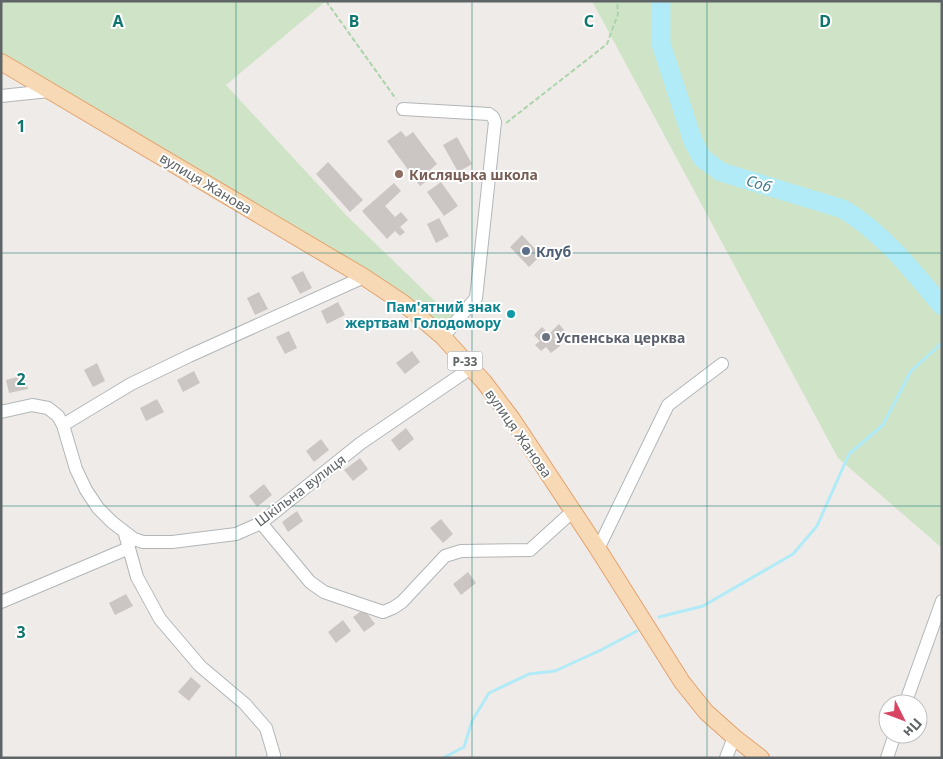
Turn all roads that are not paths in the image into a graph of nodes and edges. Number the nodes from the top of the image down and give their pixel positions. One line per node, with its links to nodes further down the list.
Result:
1 (1, 62): 2 (main road, Р-33)
2 (49, 91): 3 (street); 5 (main road, вулиця Жанова / Р-33)
3 (1, 96)
4 (403, 109): 6 (street)
5 (364, 278): 6 (main road, вулиця Жанова / Р-33); 10 (street)
6 (443, 337): 8 (main road, вулиця Жанова / Р-33)
7 (722, 364): 15 (street)
8 (471, 368): 11 (main road, вулиця Жанова / Р-33); 12 (street, Шкільна вулиця)
9 (1, 412): 10 (street, Шкільна вулиця)
10 (63, 425): 13 (street, Шкільна вулиця)
11 (573, 511): 12 (street); 15 (main road, вулиця Жанова / Р-33)
12 (261, 523): 13 (street, Шкільна вулиця)
13 (125, 534): 14 (street)
14 (129, 548): 17 (street); 21 (street)
15 (598, 549): 19 (main road, вулиця Жанова / Р-33)
16 (942, 601): 18 (street)
17 (1, 602)
18 (909, 694)
19 (734, 737): 22 (street); 23 (main road, вулиця Жанова / Р-33)
20 (891, 744): 24 (street)
21 (273, 758)
22 (726, 758)
23 (761, 758)
24 (886, 758)

